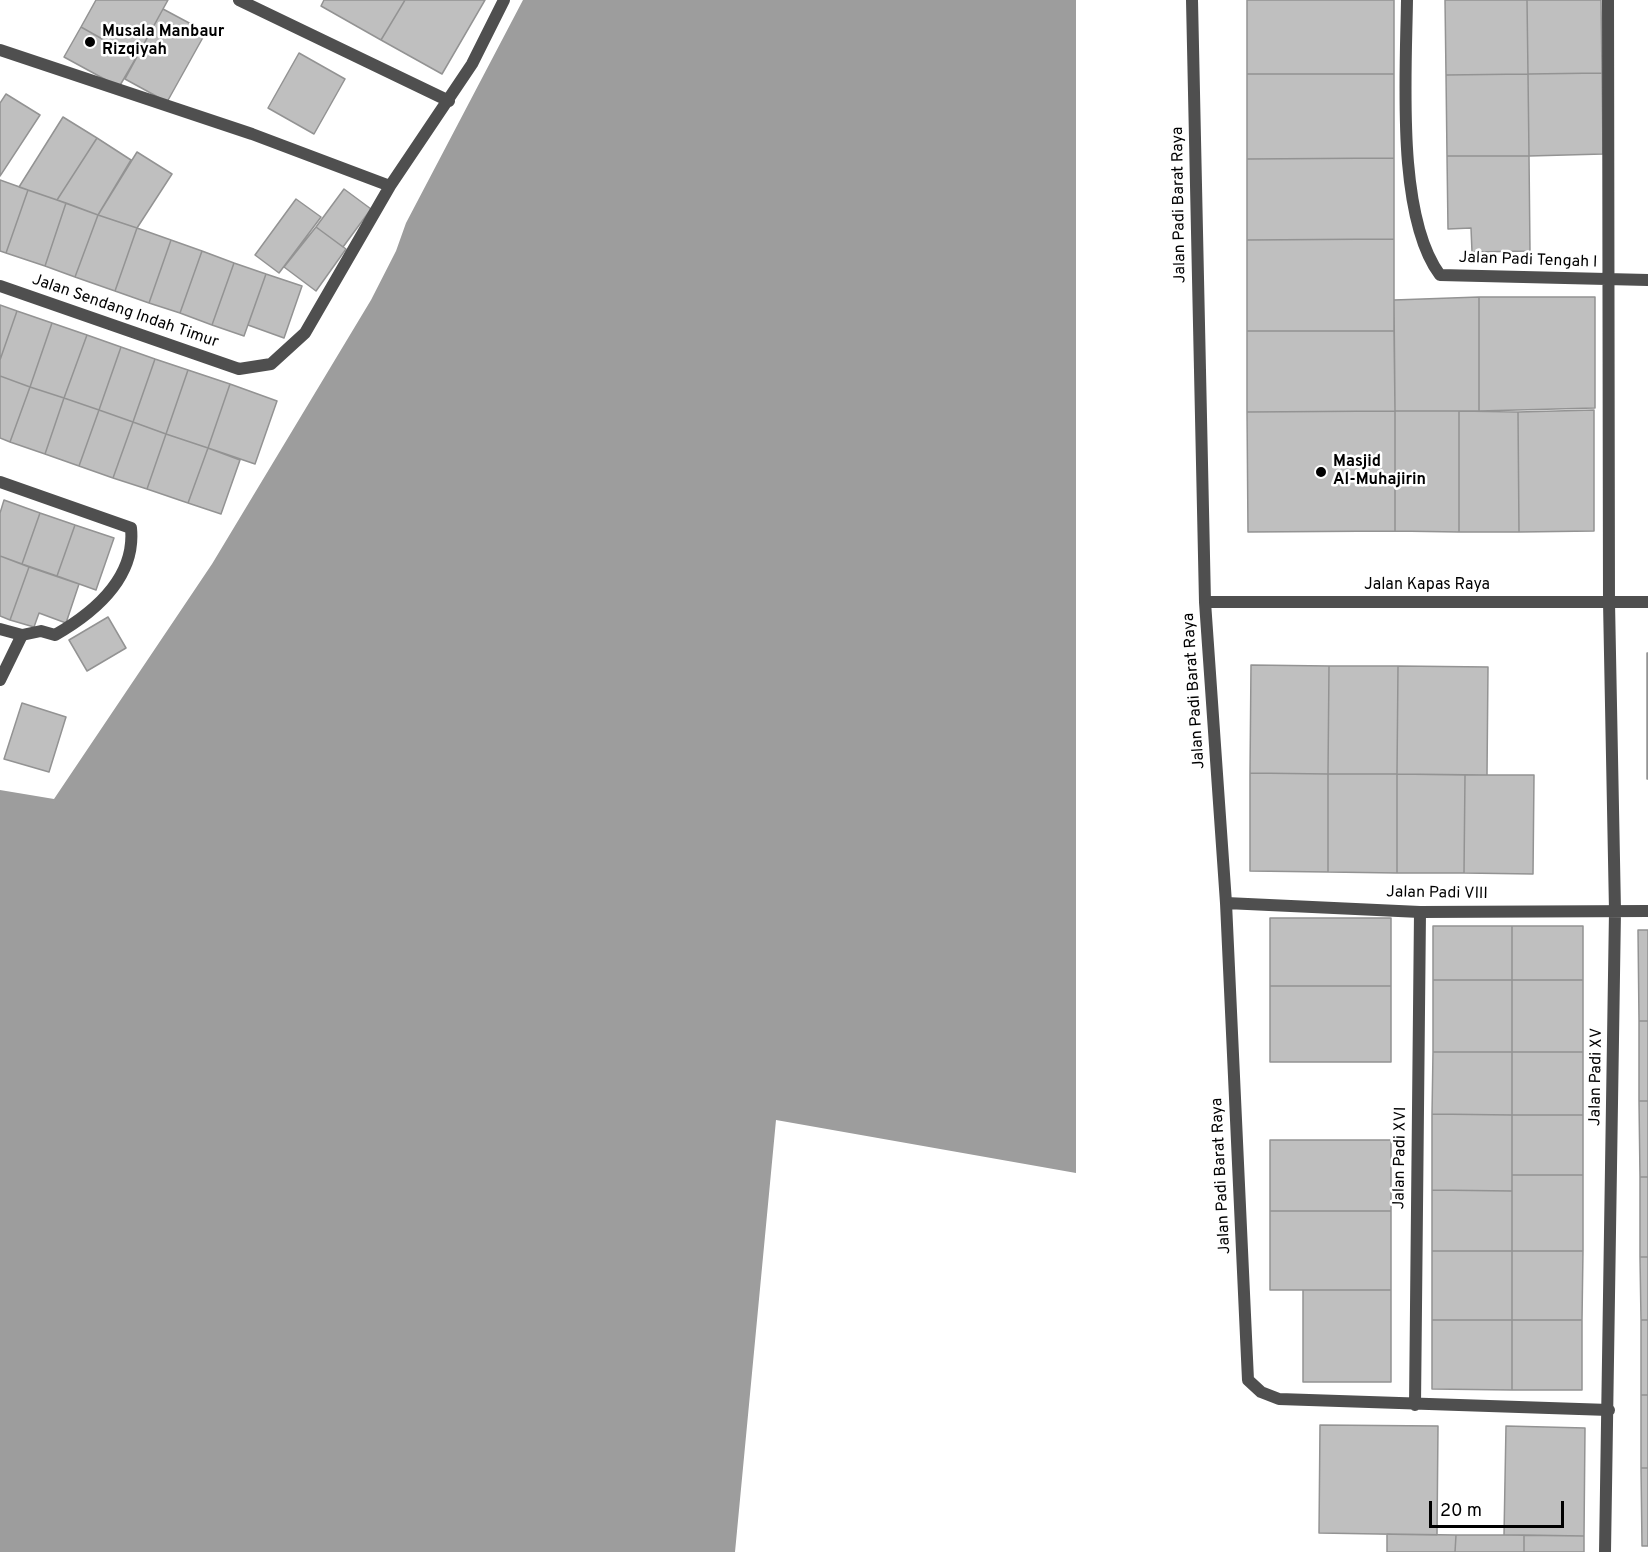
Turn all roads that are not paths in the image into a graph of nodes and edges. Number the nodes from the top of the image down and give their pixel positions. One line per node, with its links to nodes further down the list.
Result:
1 (239, 0): 7 (street)
2 (504, 0): 7 (street)
3 (1192, 0): 13 (street, Jalan Padi Barat Raya)
4 (1407, 0): 9 (street, Jalan Padi Tengah I)
5 (1608, 0): 9 (street, Jalan Padi Tengah I)
6 (0, 50): 8 (street)
7 (449, 101): 8 (street)
8 (390, 186): 11 (street, Jalan Sendang Indah Timur)
9 (1609, 280): 10 (street); 14 (street, Jalan Padi Tengah I)
10 (1648, 280)
11 (0, 286)
12 (0, 482): 17 (street)
13 (1206, 602): 14 (street, Jalan Kapas Raya); 19 (street, Jalan Padi Barat Raya)
14 (1609, 602): 15 (street, Jalan Kapas Raya); 20 (street, Jalan Padi XV)
15 (1648, 602)
16 (0, 629): 17 (street)
17 (22, 635): 18 (street)
18 (0, 680)
19 (1226, 903): 22 (street, Jalan Padi VIII); 23 (street, Jalan Padi Barat Raya)
20 (1615, 911): 21 (street, Jalan Padi VIII); 22 (street, Jalan Padi VIII); 24 (street, Jalan Padi XV)
21 (1648, 911)
22 (1420, 912): 23 (street, Jalan Padi XVI)
23 (1415, 1406): 24 (street)
24 (1609, 1410): 25 (street, Jalan Padi XV)
25 (1605, 1552)

